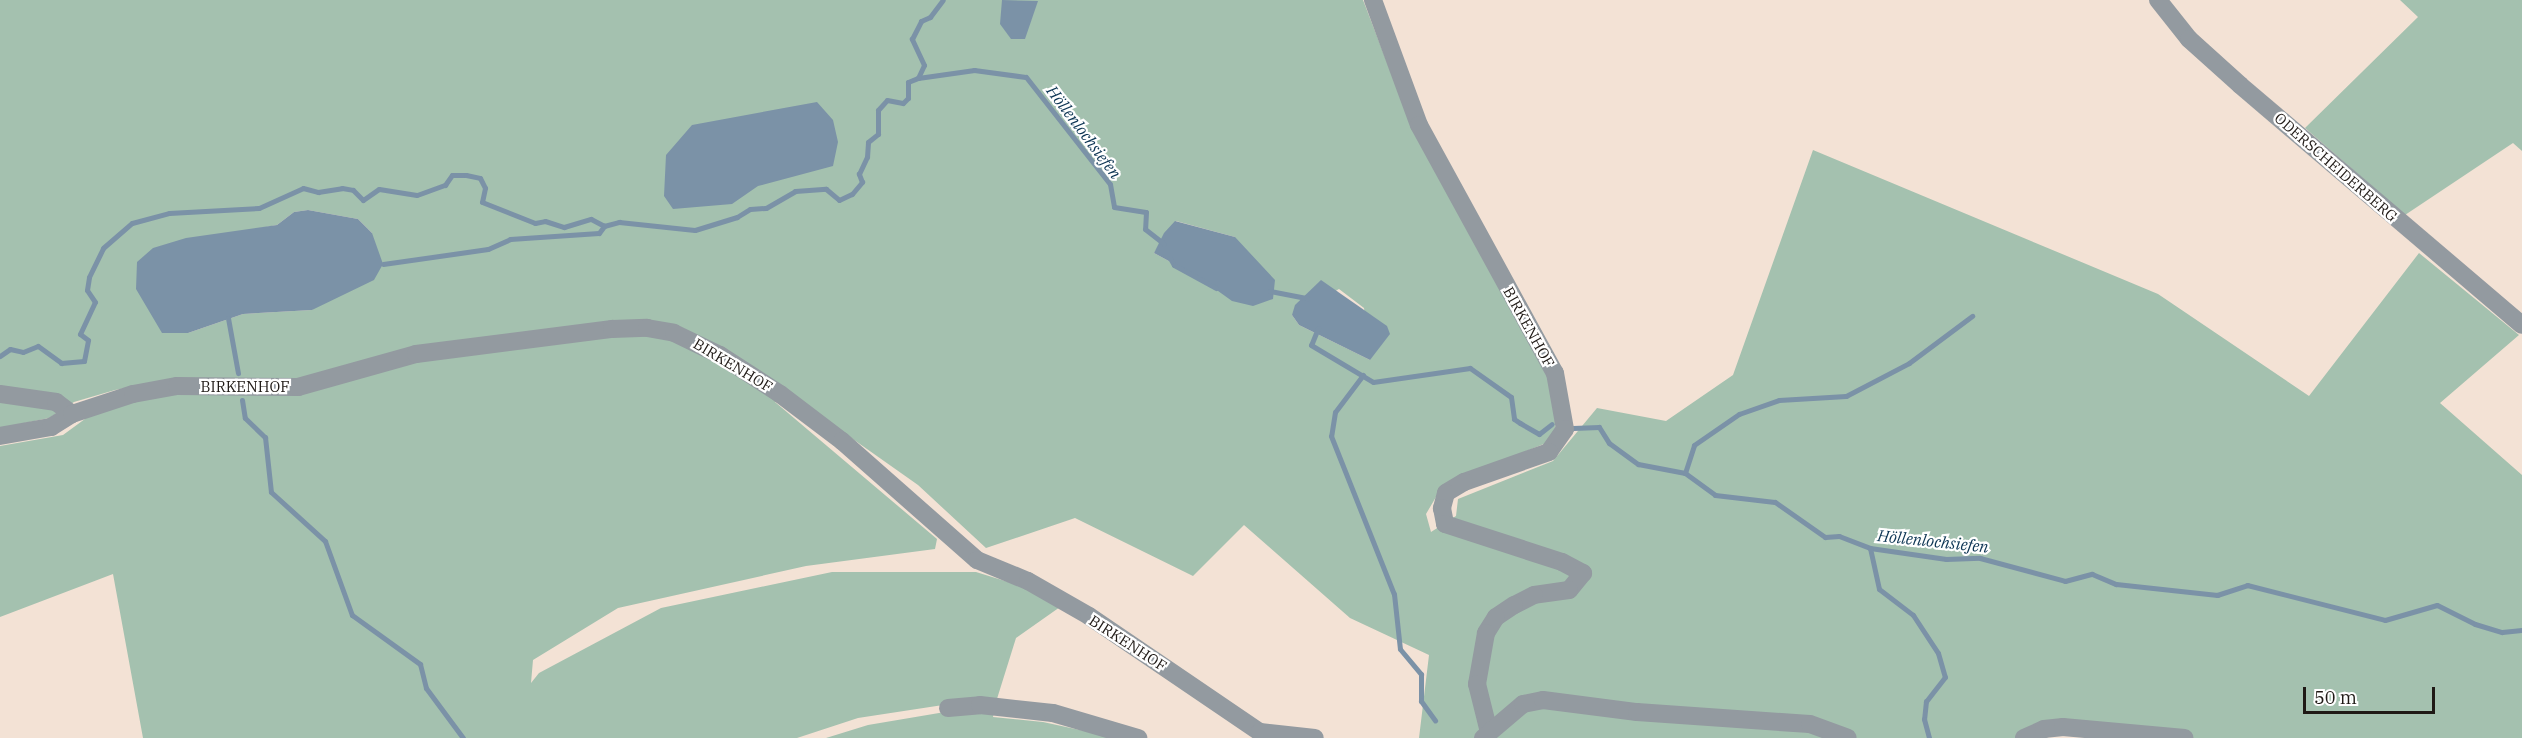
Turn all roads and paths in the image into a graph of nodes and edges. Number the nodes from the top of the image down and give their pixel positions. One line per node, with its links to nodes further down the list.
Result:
1 (1373, 0): 9 (street, BIRKENHOF)
2 (2158, 0): 3 (street, ODERSCHEIDERBERG)
3 (2522, 325)
4 (0, 394): 5 (street)
5 (72, 414): 6 (street, BIRKENHOF); 8 (street, BIRKENHOF)
6 (0, 436)
7 (948, 708): 10 (street)
8 (1252, 735): 11 (street, BIRKENHOF)
9 (1486, 735): 12 (street, BIRKENHOF)
10 (1138, 738)
11 (1315, 738)
12 (1848, 738)
13 (2024, 738): 14 (street)
14 (2185, 738)

